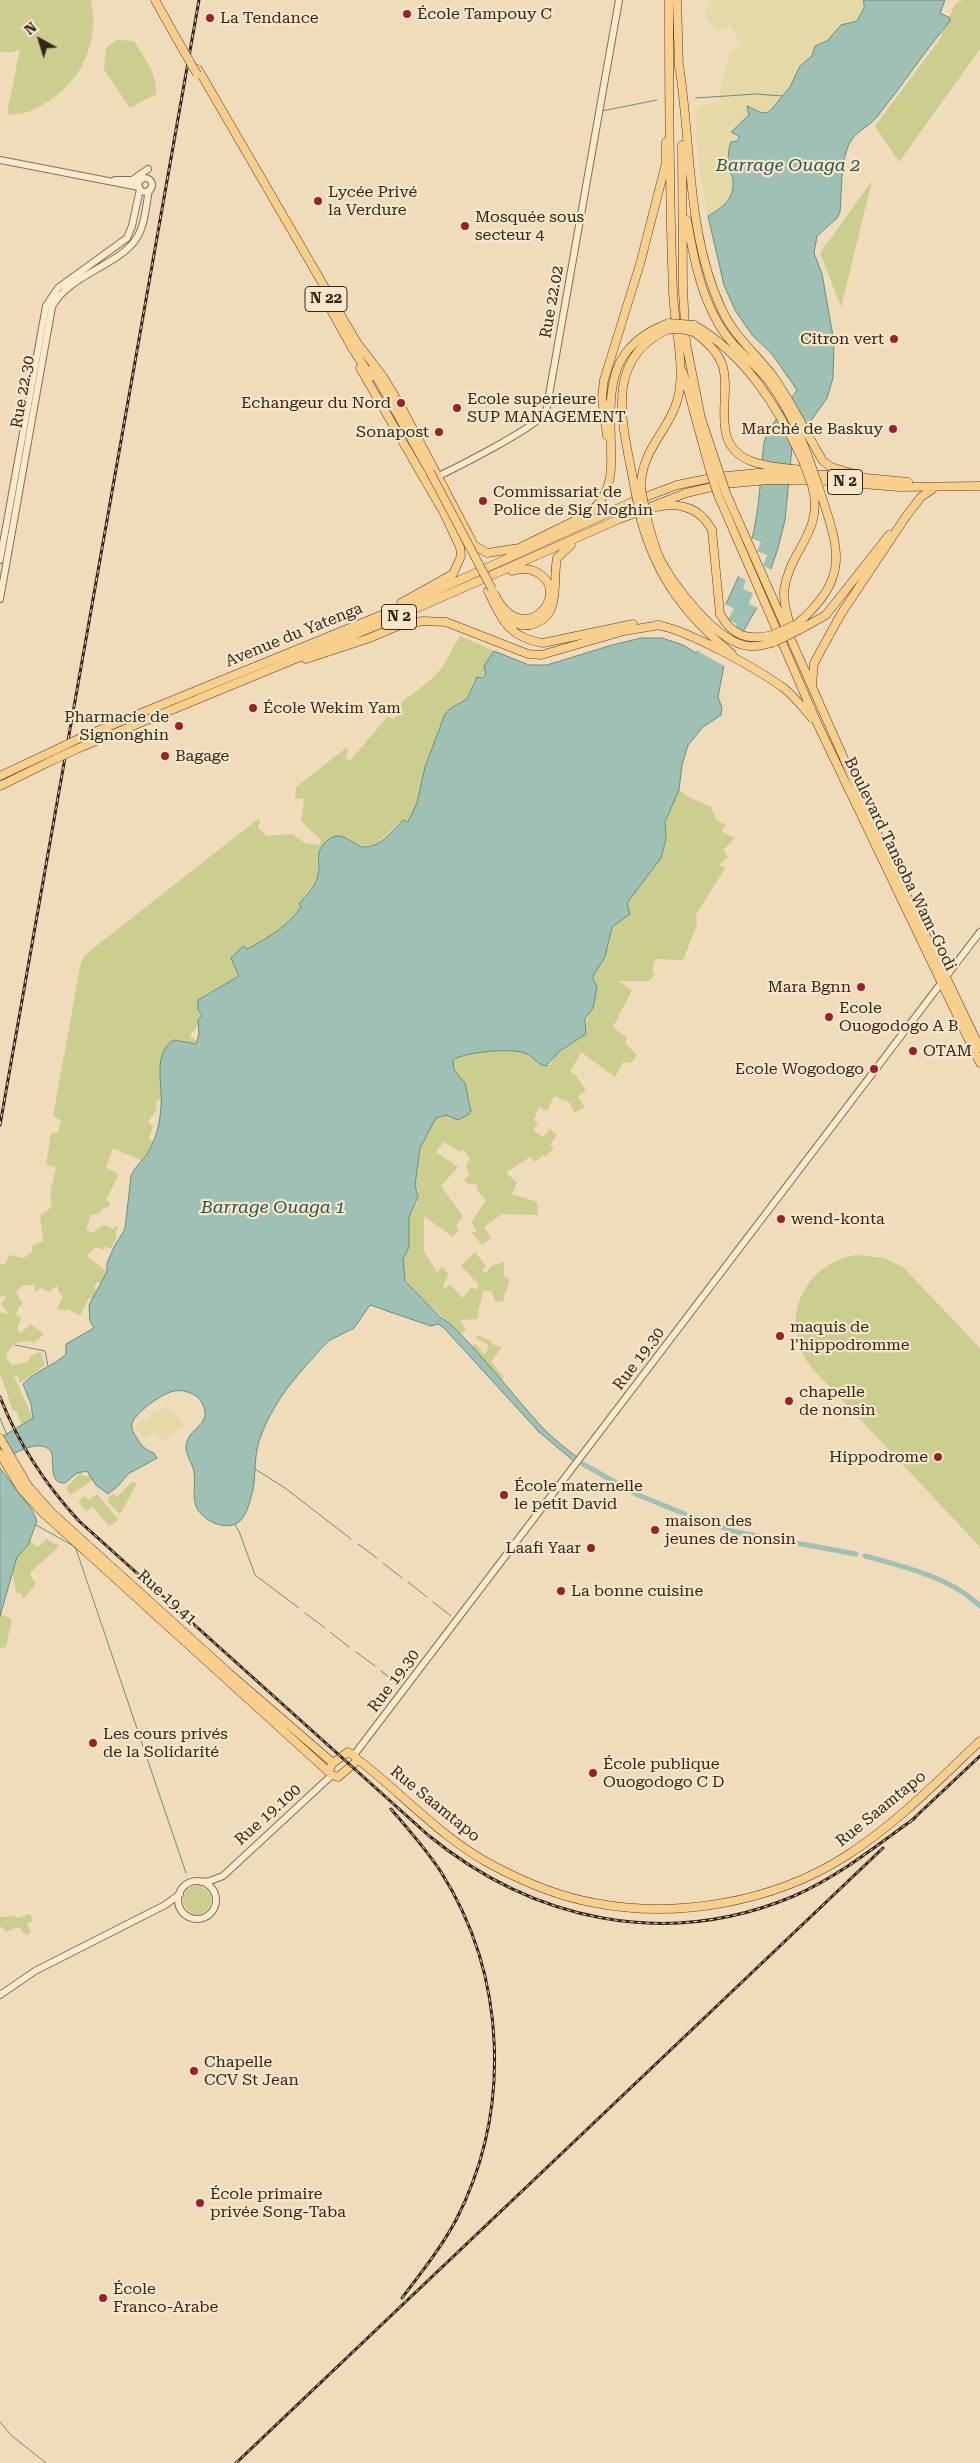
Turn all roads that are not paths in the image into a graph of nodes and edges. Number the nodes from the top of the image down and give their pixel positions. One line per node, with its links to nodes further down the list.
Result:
1 (155, 0): 6 (main road, N 22)
2 (160, 0): 6 (main road, N 22)
3 (619, 0): 26 (street, Rue 22.02)
4 (669, 0): 7 (main road)
5 (677, 0): 8 (main road)
6 (179, 39): 20 (main road, N 22, bridge)
7 (670, 62): 19 (main road); 24 (main road)
8 (679, 65): 15 (main road); 21 (main road)
9 (0, 160): 11 (street)
10 (148, 169): 12 (street)
11 (114, 180): 12 (street); 13 (street)
12 (132, 180): 13 (street)
13 (140, 185): 14 (street); 14 (street); 16 (street)
14 (149, 190): 16 (street)
15 (683, 196): 21 (main road); 23 (main road)
16 (49, 306): 43 (street, Rue 22.30); 46 (street, Rue 22.30)
17 (669, 326): 18 (main road, bridge); 24 (main road); 34 (main road)
18 (694, 329): 22 (main road); 25 (main road)
19 (678, 345): 23 (main road); 34 (main road)
20 (355, 346): 26 (main road); 29 (main road); 45 (main road, N 22, bridge)
21 (787, 404): 22 (main road); 28 (main road)
22 (806, 461): 31 (main road, bridge)
23 (713, 467): 35 (main road, bridge)
24 (612, 470): 36 (main road)
25 (790, 474): 27 (main road, Avenue du Yatenga / N 2); 28 (main road, N 2); 33 (main road, Avenue du Yatenga / N 2)
26 (438, 476): 29 (street, Rue 22.02); 42 (main road)
27 (758, 477): 37 (main road, Avenue du Yatenga / N 2); 41 (main road, Avenue du Yatenga / N 2)
28 (870, 478): 30 (main road, N 2)
29 (426, 482): 48 (main road)
30 (980, 482)
31 (815, 485): 50 (main road); 53 (main road)
32 (980, 486): 33 (main road, Avenue du Yatenga / N 2)
33 (936, 487): 38 (main road)
34 (638, 490): 39 (main road, bridge)
35 (722, 494): 53 (main road); 56 (main road, Boulevard Tansoba Wam-Godi)
36 (591, 512): 41 (main road); 42 (main road)
37 (632, 513): 40 (main road, Avenue du Yatenga / N 2); 51 (main road)
38 (907, 515): 50 (main road); 55 (main road)
39 (644, 519): 51 (main road); 52 (main road)
40 (580, 538): 44 (main road, Avenue du Yatenga / N 2); 47 (main road)
41 (546, 542): 42 (main road); 48 (main road, Avenue du Yatenga / N 2)
42 (512, 551)
43 (0, 560)
44 (493, 576): 45 (main road); 54 (main road, Avenue du Yatenga / N 2)
45 (490, 590): 47 (main road)
46 (0, 599)
47 (496, 606): 49 (main road)
48 (389, 612): 57 (main road, Avenue du Yatenga / N 2, bridge)
49 (660, 625): 52 (main road); 54 (main road)
50 (798, 627): 51 (main road, bridge)
51 (739, 640)
52 (730, 655): 56 (main road)
53 (797, 655): 55 (main road, Boulevard Tansoba Wam-Godi)
54 (272, 669): 58 (main road, Avenue du Yatenga / N 2, bridge)
55 (812, 690): 60 (main road, Boulevard Tansoba Wam-Godi)
56 (818, 725): 60 (main road, Boulevard Tansoba Wam-Godi)
57 (0, 776)
58 (0, 786)
59 (980, 932): 60 (street, Rue 19.30)
60 (944, 981): 61 (main road, Boulevard Tansoba Wam-Godi); 62 (main road, Boulevard Tansoba Wam-Godi); 66 (street, Rue 19.30)
61 (980, 1048)
62 (980, 1063)
63 (0, 1438): 64 (main road, Rue 19.41)
64 (5, 1458): 67 (main road, Rue 19.41)
65 (980, 1740): 66 (main road, Rue Saamtapo)
66 (355, 1757): 67 (main road); 67 (main road)
67 (332, 1769): 68 (street, Rue 19.100)
68 (223, 1876): 69 (street, Rue 19.100); 71 (street)
69 (201, 1882): 70 (street); 71 (street)
70 (180, 1894): 72 (street); 73 (street)
71 (216, 1899): 73 (street)
72 (164, 1905): 73 (street); 74 (street)
73 (185, 1914)
74 (0, 1995)

